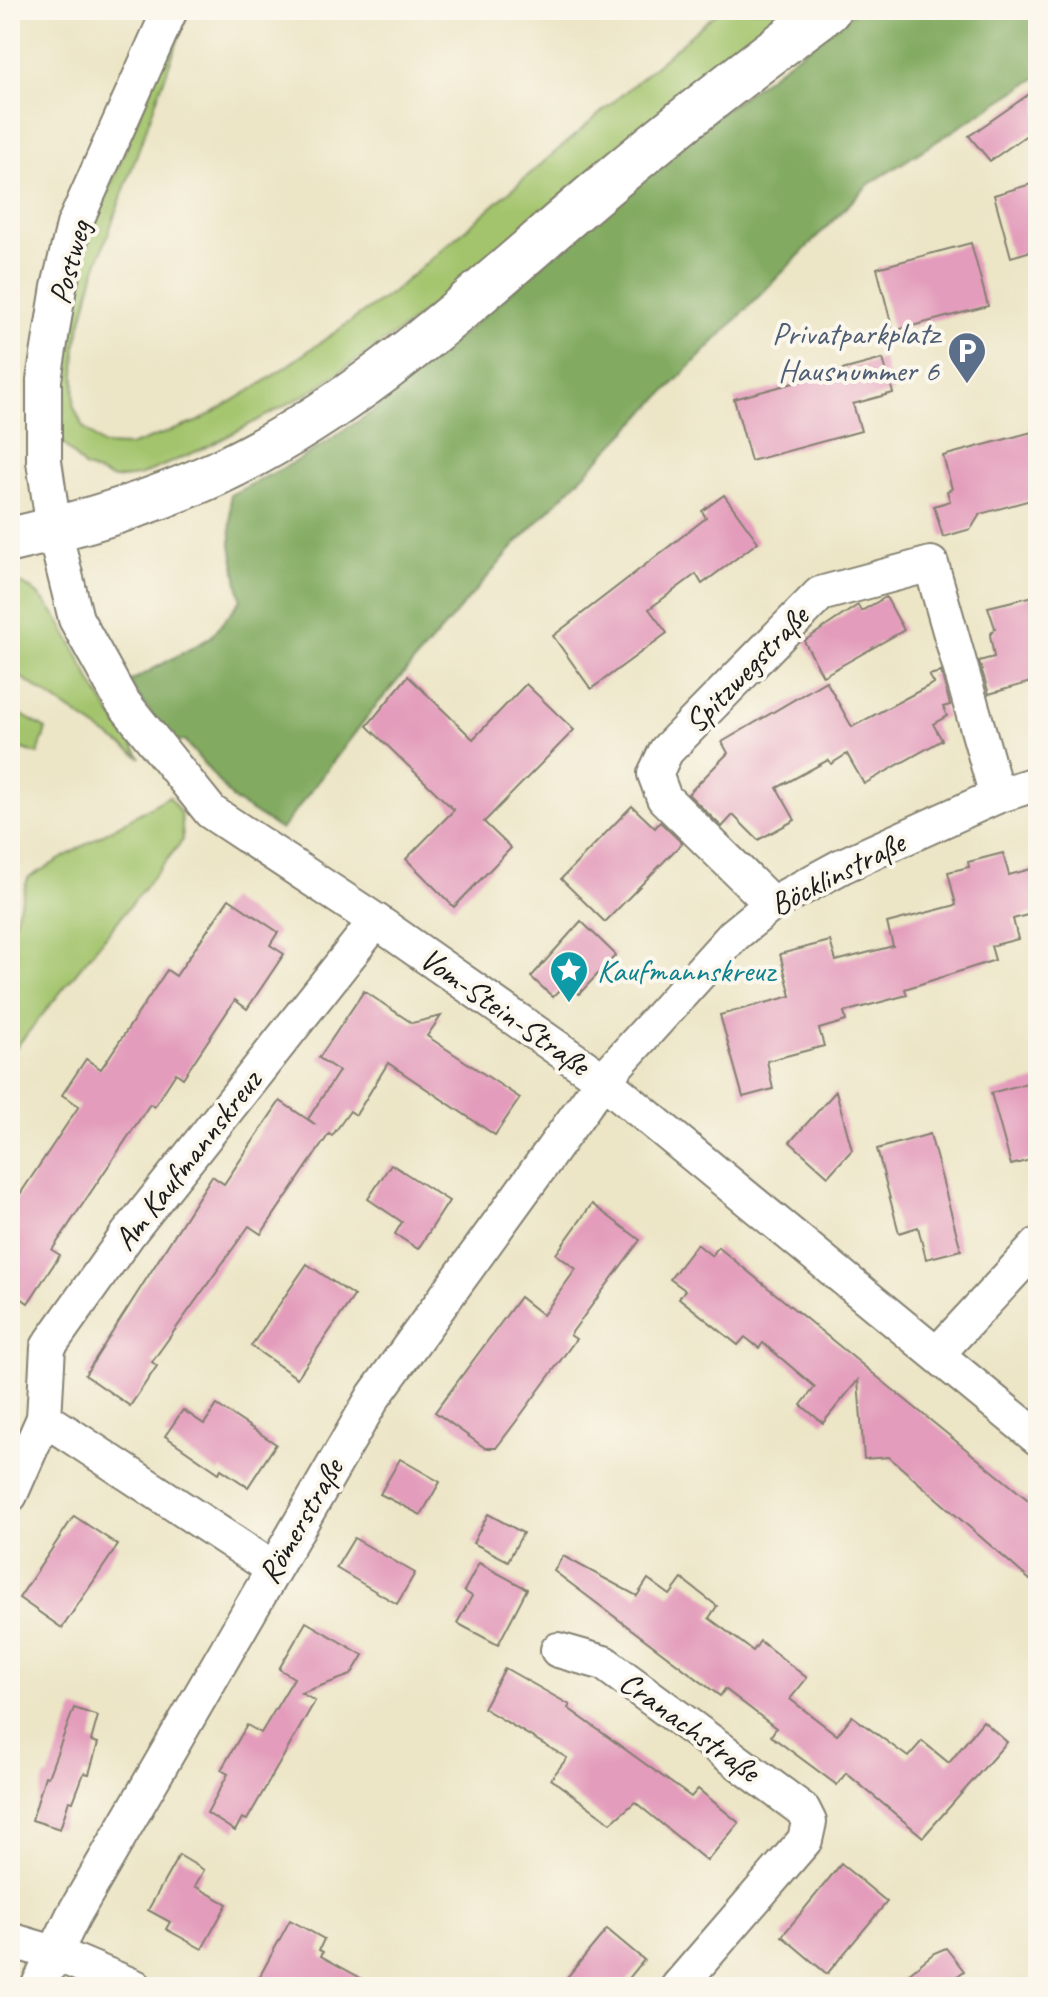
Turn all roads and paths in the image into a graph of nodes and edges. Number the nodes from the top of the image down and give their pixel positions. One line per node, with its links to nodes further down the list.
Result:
1 (170, 10): 3 (street, Postweg)
2 (828, 10): 3 (street)
3 (54, 530): 4 (street); 8 (street, Vom-Stein-Straße)
4 (10, 540)
5 (1038, 783): 6 (street, Böcklinstraße)
6 (997, 796): 7 (street, Böcklinstraße); 7 (street, Spitzwegstraße)
7 (772, 904): 9 (street, Böcklinstraße)
8 (376, 921): 9 (street, Vom-Stein-Straße); 12 (street, Am Kaufmannskreuz)
9 (603, 1080): 11 (street, Vom-Stein-Straße); 15 (street, Römerstraße)
10 (1038, 1245): 11 (street)
11 (938, 1353): 13 (street, Vom-Stein-Straße)
12 (44, 1418): 14 (street, Am Kaufmannskreuz); 15 (street)
13 (1038, 1438)
14 (10, 1495)
15 (272, 1568): 18 (street, Römerstraße)
16 (558, 1650): 21 (street, Cranachstraße)
17 (10, 1940): 18 (street)
18 (54, 1953): 19 (street, Römerstraße); 20 (street)
19 (38, 1987)
20 (135, 1987)
21 (678, 1987)

